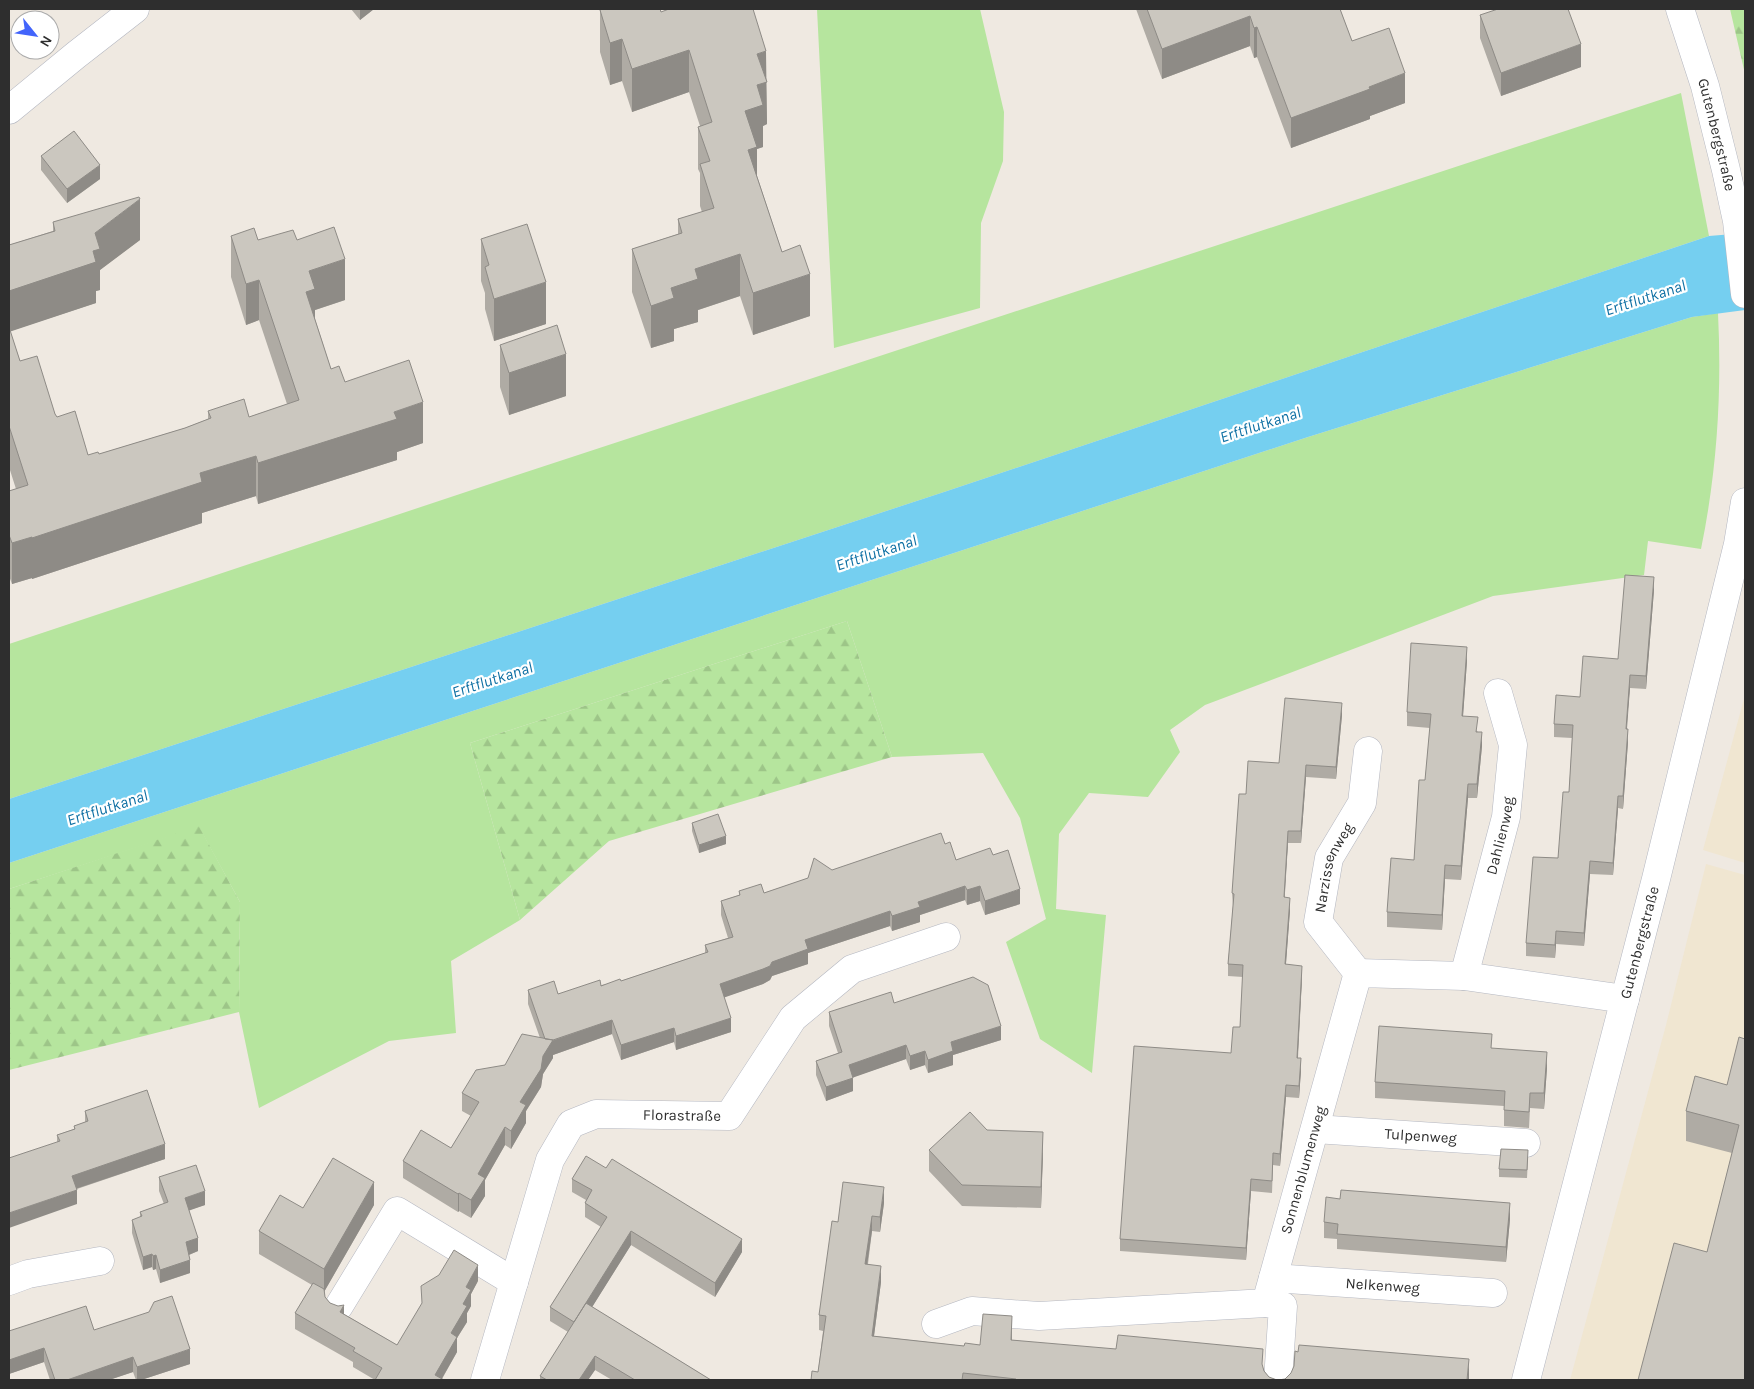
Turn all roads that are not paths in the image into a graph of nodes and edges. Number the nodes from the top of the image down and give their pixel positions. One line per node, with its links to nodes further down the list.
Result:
1 (135, 9): 3 (street)
2 (1680, 9): 4 (street, Gutenbergstraße)
3 (9, 110)
4 (1745, 294)
5 (1745, 502): 11 (street, Gutenbergstraße)
6 (1498, 693): 10 (street, Dahlienweg)
7 (1368, 751): 9 (street, Narzissenweg)
8 (946, 937): 16 (street, Florastraße)
9 (1358, 973): 10 (street); 12 (street, Sonnenblumenweg)
10 (1464, 976): 11 (street)
11 (1626, 999): 23 (street, Gutenbergstraße)
12 (1315, 1129): 13 (street, Tulpenweg); 17 (street, Sonnenblumenweg)
13 (1526, 1142)
14 (100, 1261): 15 (street)
15 (9, 1281)
16 (514, 1282): 19 (street); 21 (street, Florastraße)
17 (1270, 1291): 18 (street, Nelkenweg); 20 (street); 22 (street)
18 (1493, 1293)
19 (339, 1306)
20 (936, 1324)
21 (485, 1380)
22 (1278, 1380)
23 (1526, 1380)

